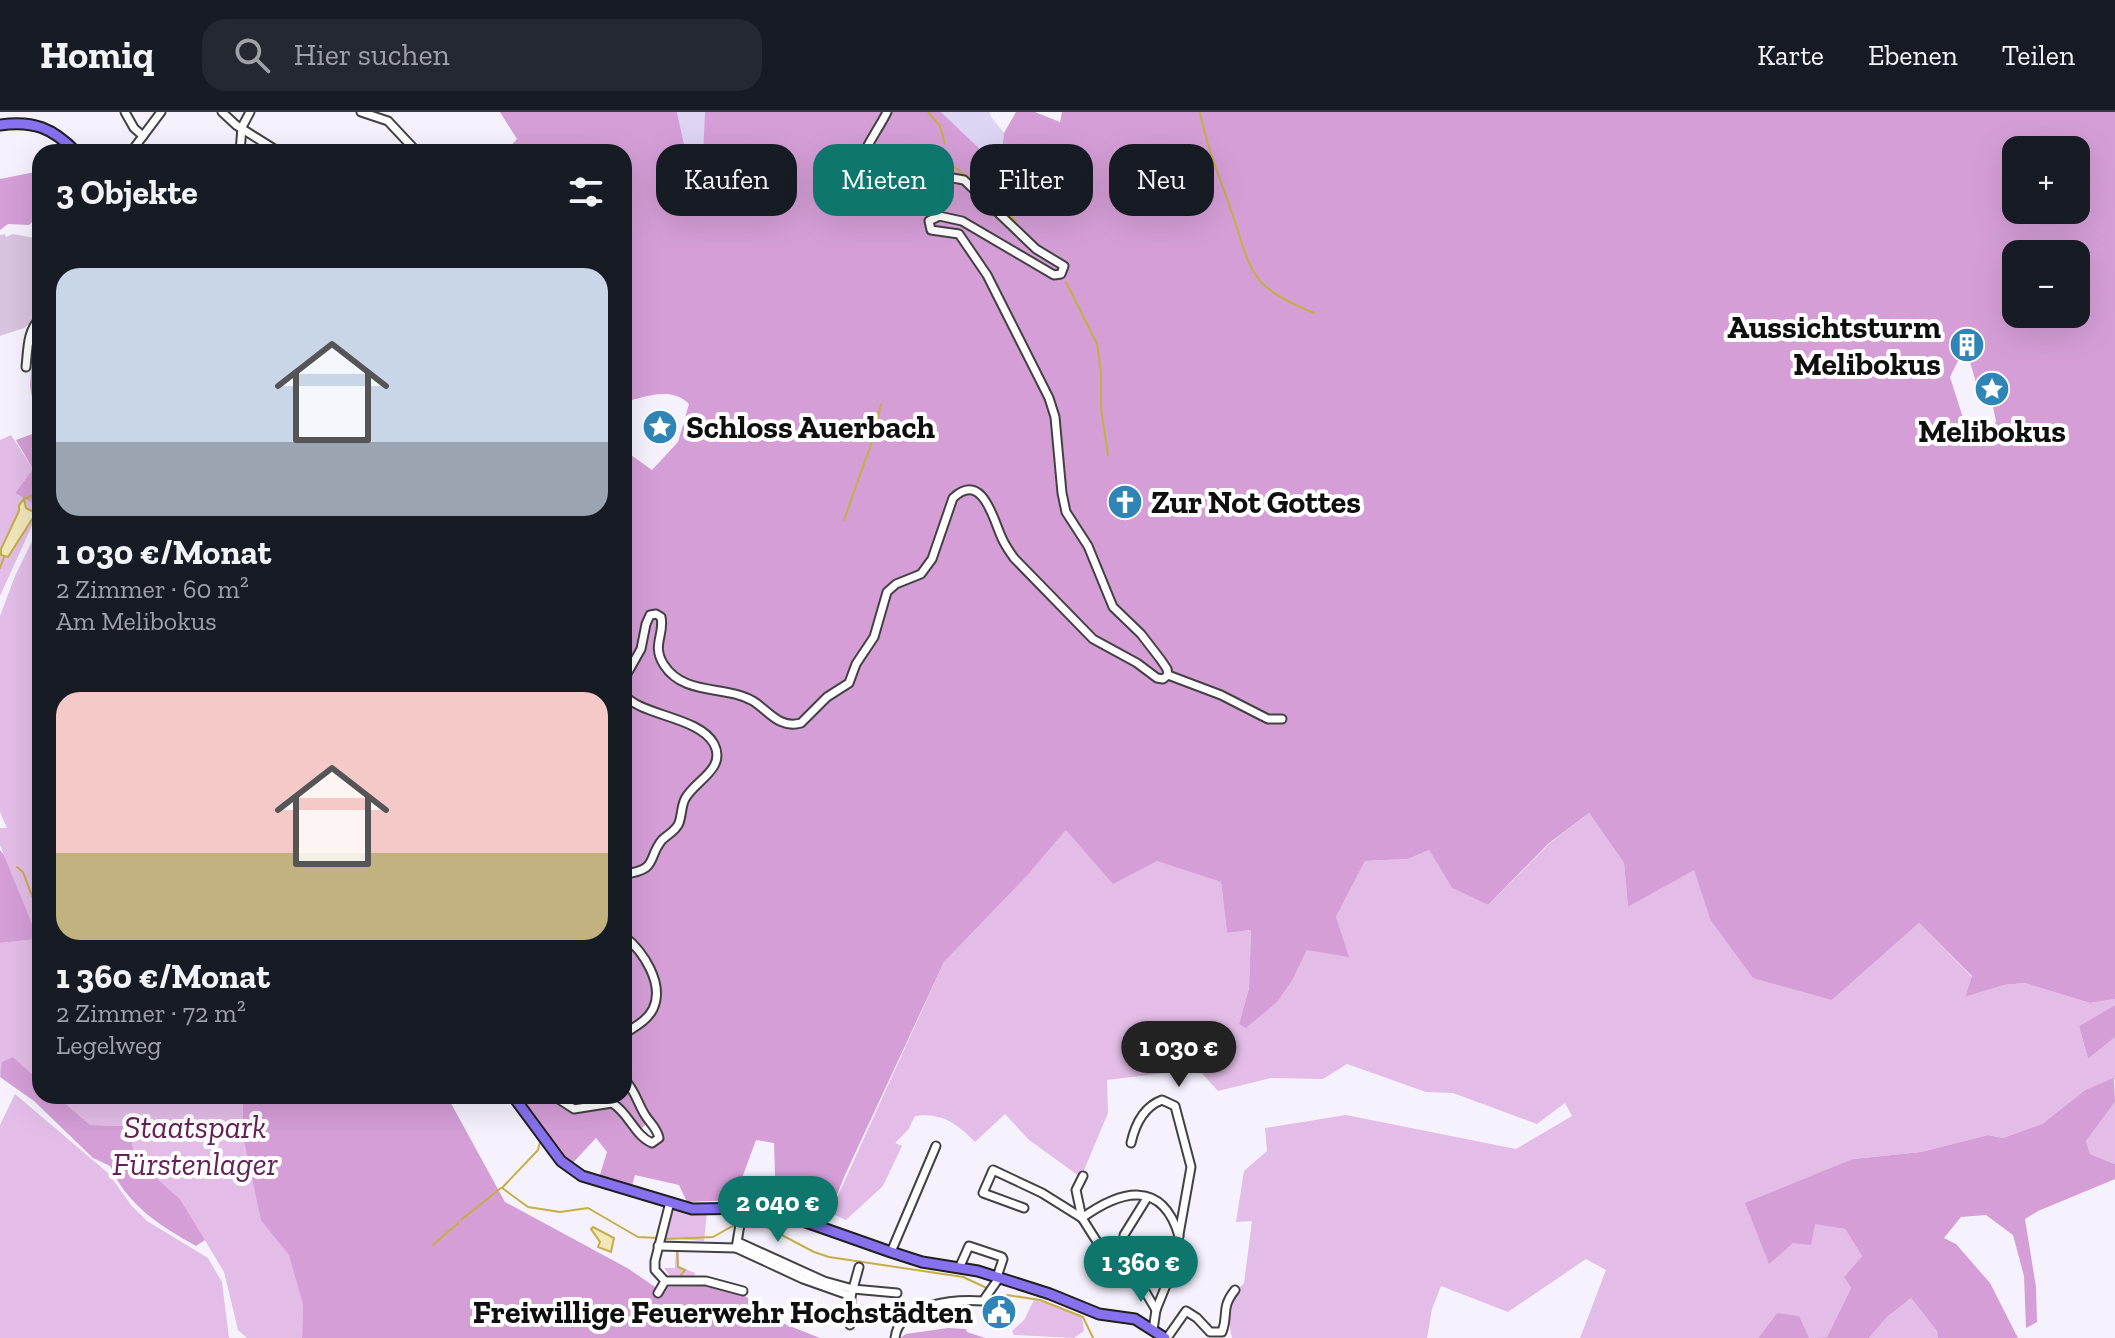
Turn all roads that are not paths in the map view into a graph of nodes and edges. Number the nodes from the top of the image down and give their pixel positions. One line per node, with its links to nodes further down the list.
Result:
1 (125, 112): 10 (street)
2 (161, 112): 10 (street)
3 (222, 112): 9 (street)
4 (250, 112): 9 (street)
5 (361, 112): 15 (street)
6 (887, 112): 19 (street)
7 (25, 117): 8 (main road); 11 (main road)
8 (0, 125)
9 (242, 127): 13 (street); 14 (street)
10 (143, 136): 12 (street)
11 (67, 144)
12 (137, 144)
13 (241, 144)
14 (267, 144)
15 (410, 144)
16 (32, 330): 17 (street)
17 (26, 367)
18 (632, 664): 19 (street)
19 (1168, 675): 21 (street)
20 (632, 702): 22 (street)
21 (1282, 719)
22 (632, 872)
23 (632, 944): 24 (street)
24 (632, 1028)
25 (632, 1088): 29 (street)
26 (519, 1104): 34 (main road)
27 (566, 1104): 28 (street)
28 (606, 1104)
29 (613, 1104)
30 (1131, 1143): 37 (street)
31 (936, 1146): 44 (street)
32 (1083, 1176): 38 (street)
33 (1147, 1198): 38 (street); 39 (street); 40 (street)
34 (670, 1202): 35 (main road); 42 (street)
35 (743, 1207): 43 (street); 44 (main road)
36 (1024, 1208): 38 (street)
37 (1184, 1216): 39 (street); 41 (street)
38 (1082, 1218): 54 (street)
39 (1173, 1219): 41 (street)
40 (1124, 1235)
41 (1180, 1238): 54 (street)
42 (659, 1240): 43 (street); 48 (street)
43 (737, 1245): 51 (street)
44 (891, 1252): 45 (main road)
45 (960, 1266): 47 (main road); 47 (street)
46 (859, 1267): 51 (street)
47 (998, 1278): 56 (main road); 57 (street)
48 (665, 1281): 50 (street); 52 (street)
49 (1235, 1290): 58 (street)
50 (743, 1291)
51 (852, 1292): 53 (street); 55 (street)
52 (658, 1293)
53 (897, 1293)
54 (1156, 1310): 56 (street)
55 (850, 1325)
56 (1153, 1330): 58 (main road)
57 (895, 1338)
58 (1166, 1338)

